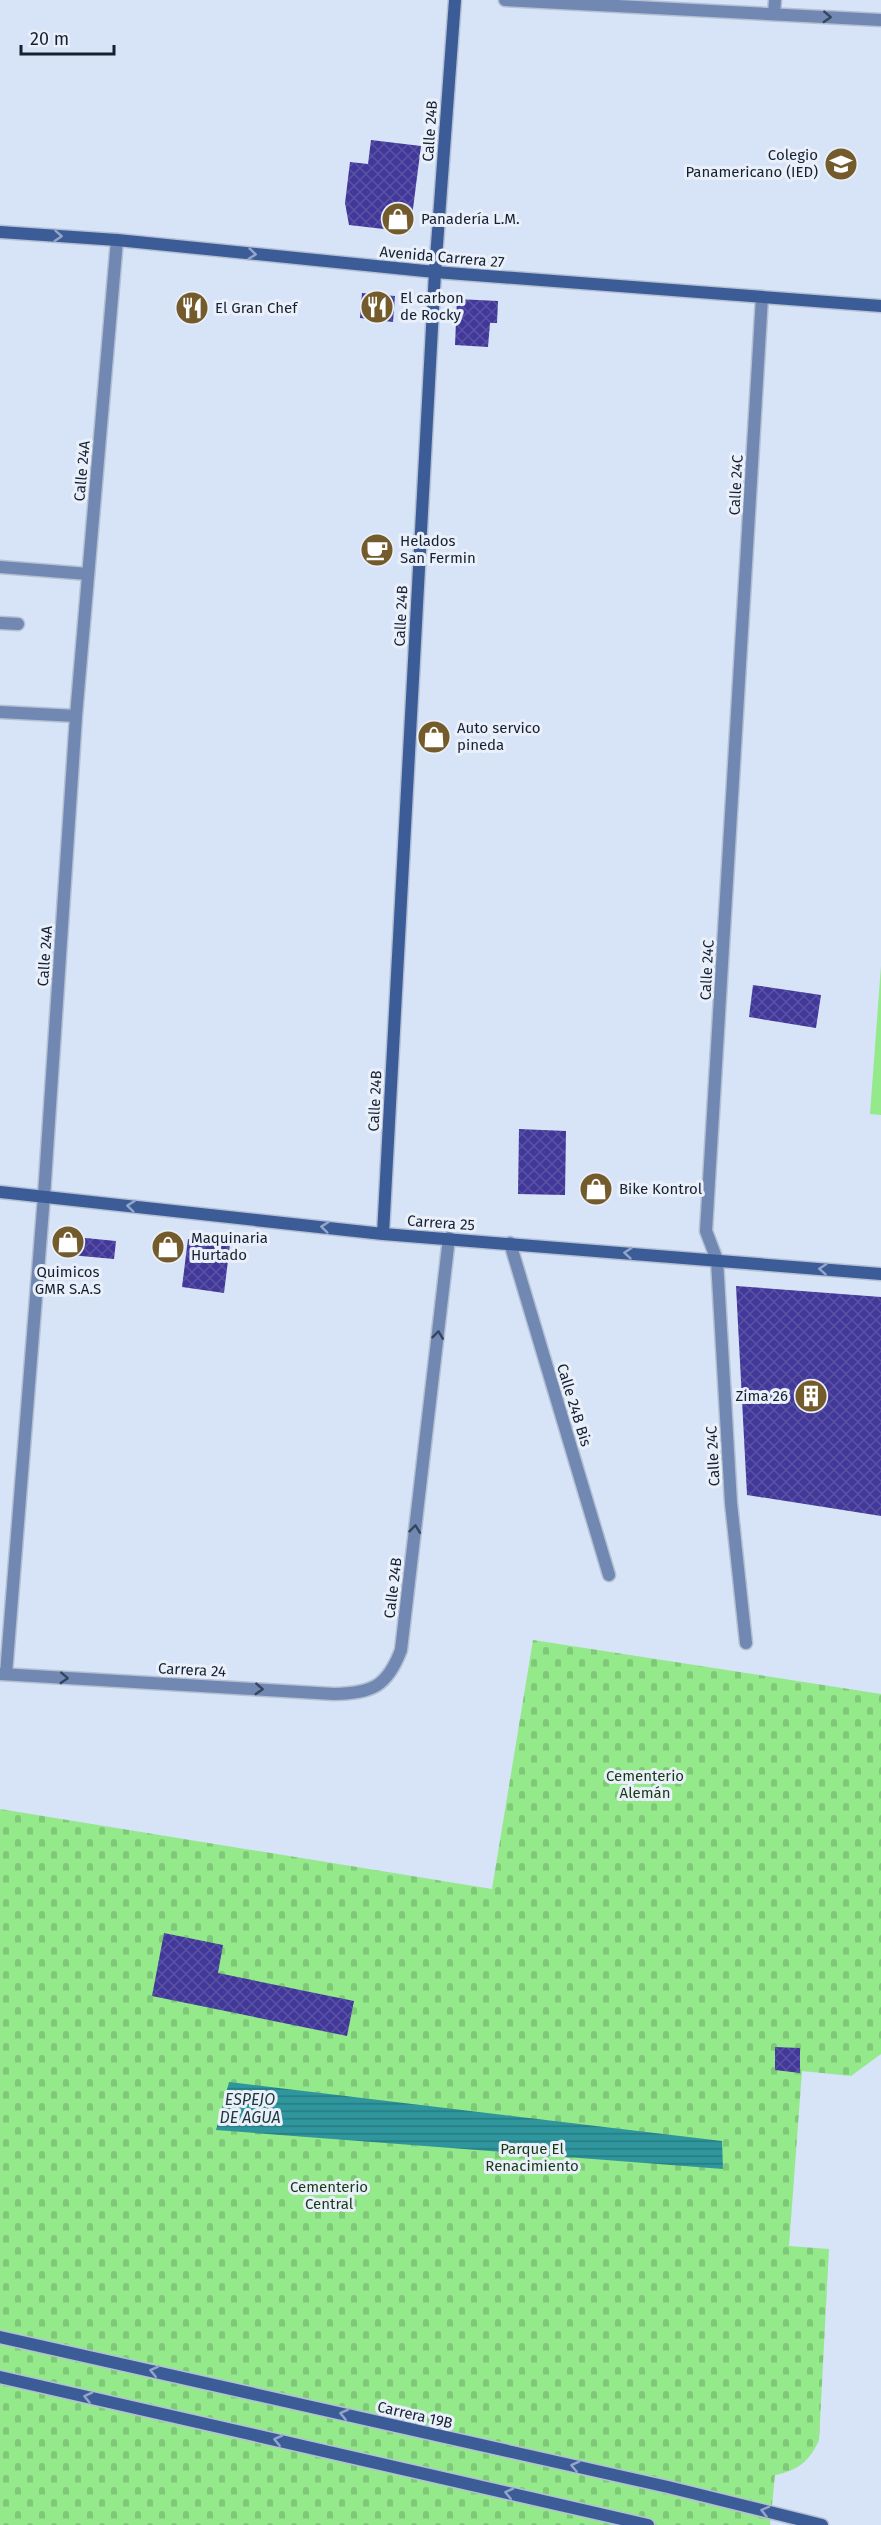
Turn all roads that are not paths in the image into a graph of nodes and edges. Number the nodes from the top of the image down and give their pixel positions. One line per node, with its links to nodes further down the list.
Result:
1 (455, 0): 8 (street, Calle 24B)
2 (506, 0): 4 (street)
3 (775, 0): 4 (street)
4 (774, 14): 5 (street, one-way to 5)
5 (881, 20)
6 (0, 232): 7 (street, Avenida Carrera 27, one-way to 7)
7 (117, 240): 8 (street, Avenida Carrera 27, one-way to 8); 12 (street, Calle 24A)
8 (435, 272): 9 (street, Avenida Carrera 27); 19 (street, Calle 24B)
9 (762, 297): 10 (street, Avenida Carrera 27); 22 (street, Calle 24C)
10 (881, 306)
11 (0, 567): 12 (street)
12 (88, 574): 16 (street, Calle 24A)
13 (0, 623): 14 (street)
14 (18, 624)
15 (0, 712): 16 (street)
16 (76, 716): 18 (street, Calle 24A)
17 (0, 1192): 18 (street, Carrera 25)
18 (44, 1196): 19 (street, Carrera 25, one-way to 18); 26 (street, Calle 24A)
19 (383, 1234): 20 (street, Carrera 25)
20 (449, 1238): 21 (street, Carrera 25); 27 (street, Calle 24B, one-way to 20)
21 (510, 1243): 22 (street, Carrera 25, one-way to 21); 24 (street, Calle 24B Bis)
22 (717, 1260): 23 (street, Carrera 25, one-way to 22); 25 (street, Calle 24C)
23 (881, 1274)
24 (609, 1575)
25 (746, 1643)
26 (3, 1674): 27 (street, Carrera 24, one-way to 27)
27 (380, 1685)
28 (0, 2337): 31 (street, Carrera 19B, one-way to 28)
29 (0, 2377): 30 (street, one-way to 29)
30 (648, 2525)
31 (822, 2525)

